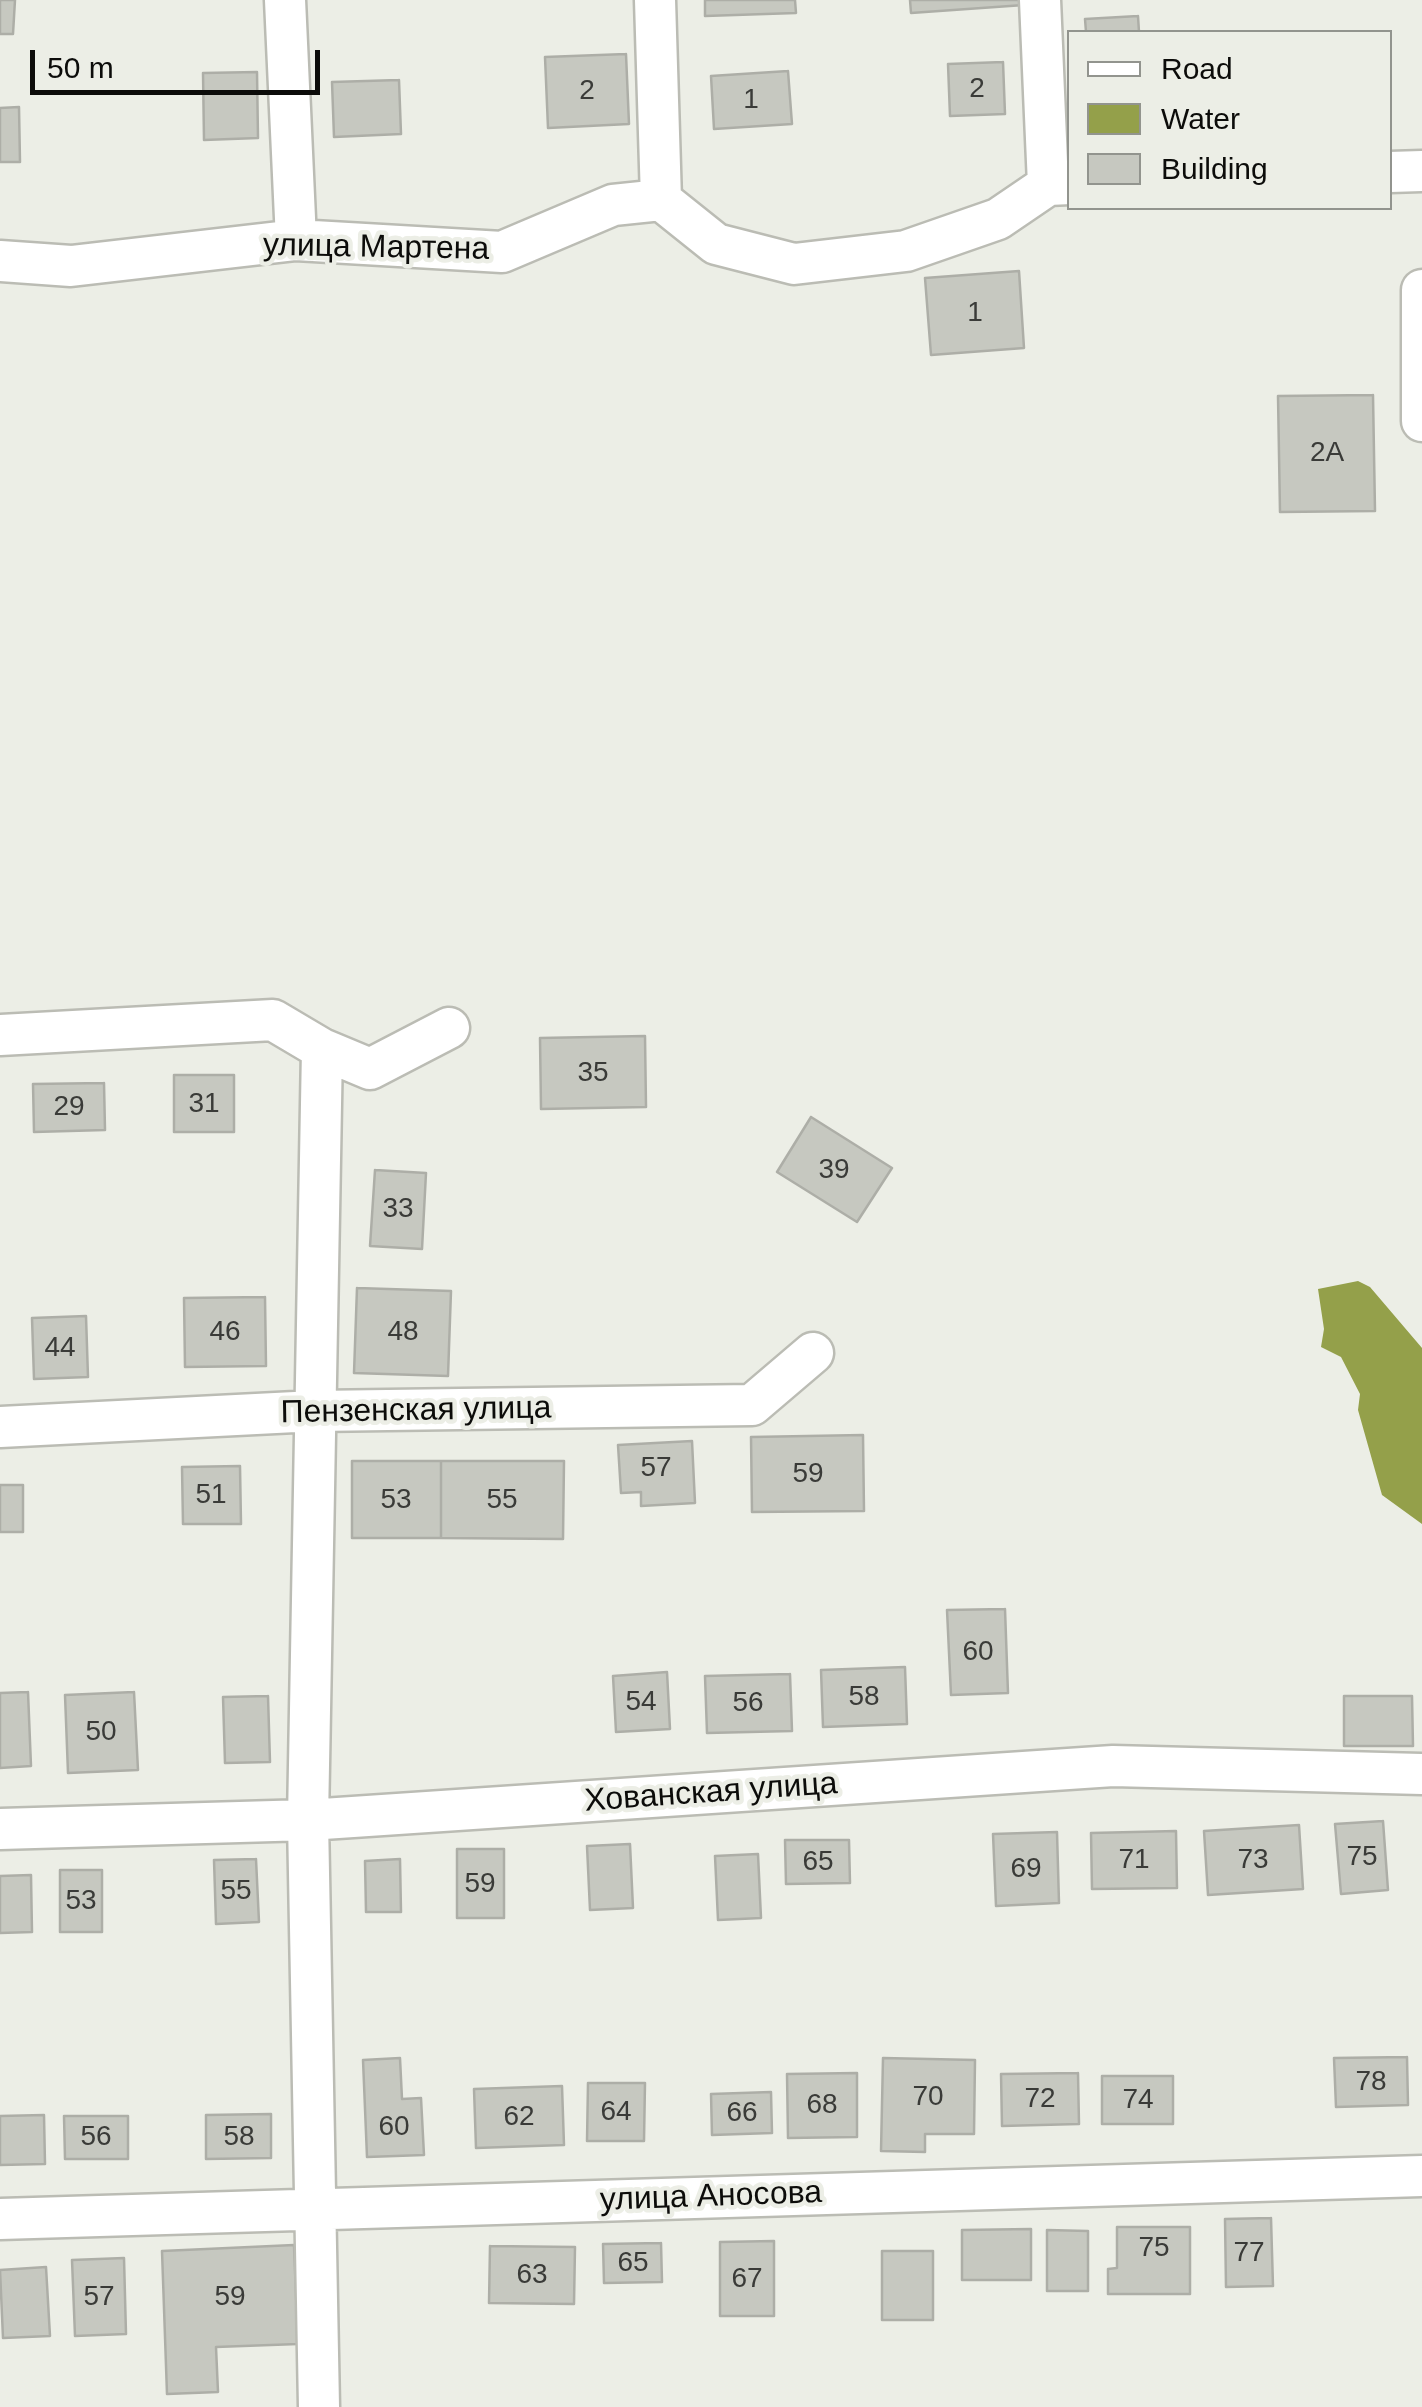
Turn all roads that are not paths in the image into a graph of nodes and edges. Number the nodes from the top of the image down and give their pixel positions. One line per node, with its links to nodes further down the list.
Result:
1 (286, 0): 8 (street)
2 (656, 0): 7 (street)
3 (1040, 0): 6 (street)
4 (1422, 171): 5 (street)
5 (1392, 172)
6 (1059, 184): 7 (street)
7 (662, 200): 8 (street, улица Мартена)
8 (296, 240): 9 (street, улица Мартена)
9 (0, 261)
10 (1422, 290): 11 (street)
11 (1422, 421)
12 (449, 1028): 14 (street)
13 (0, 1034): 14 (street)
14 (322, 1049): 16 (street)
15 (813, 1353): 16 (street, Пензенская улица)
16 (315, 1412): 17 (street, Пензенская улица); 19 (street)
17 (0, 1427)
18 (1422, 1774): 19 (street, Хованская улица)
19 (308, 1820): 20 (street, Хованская улица); 22 (street)
20 (0, 1829)
21 (1422, 2176): 22 (street, улица Аносова)
22 (313, 2208): 23 (street, улица Аносова); 24 (street)
23 (0, 2220)
24 (319, 2407)

